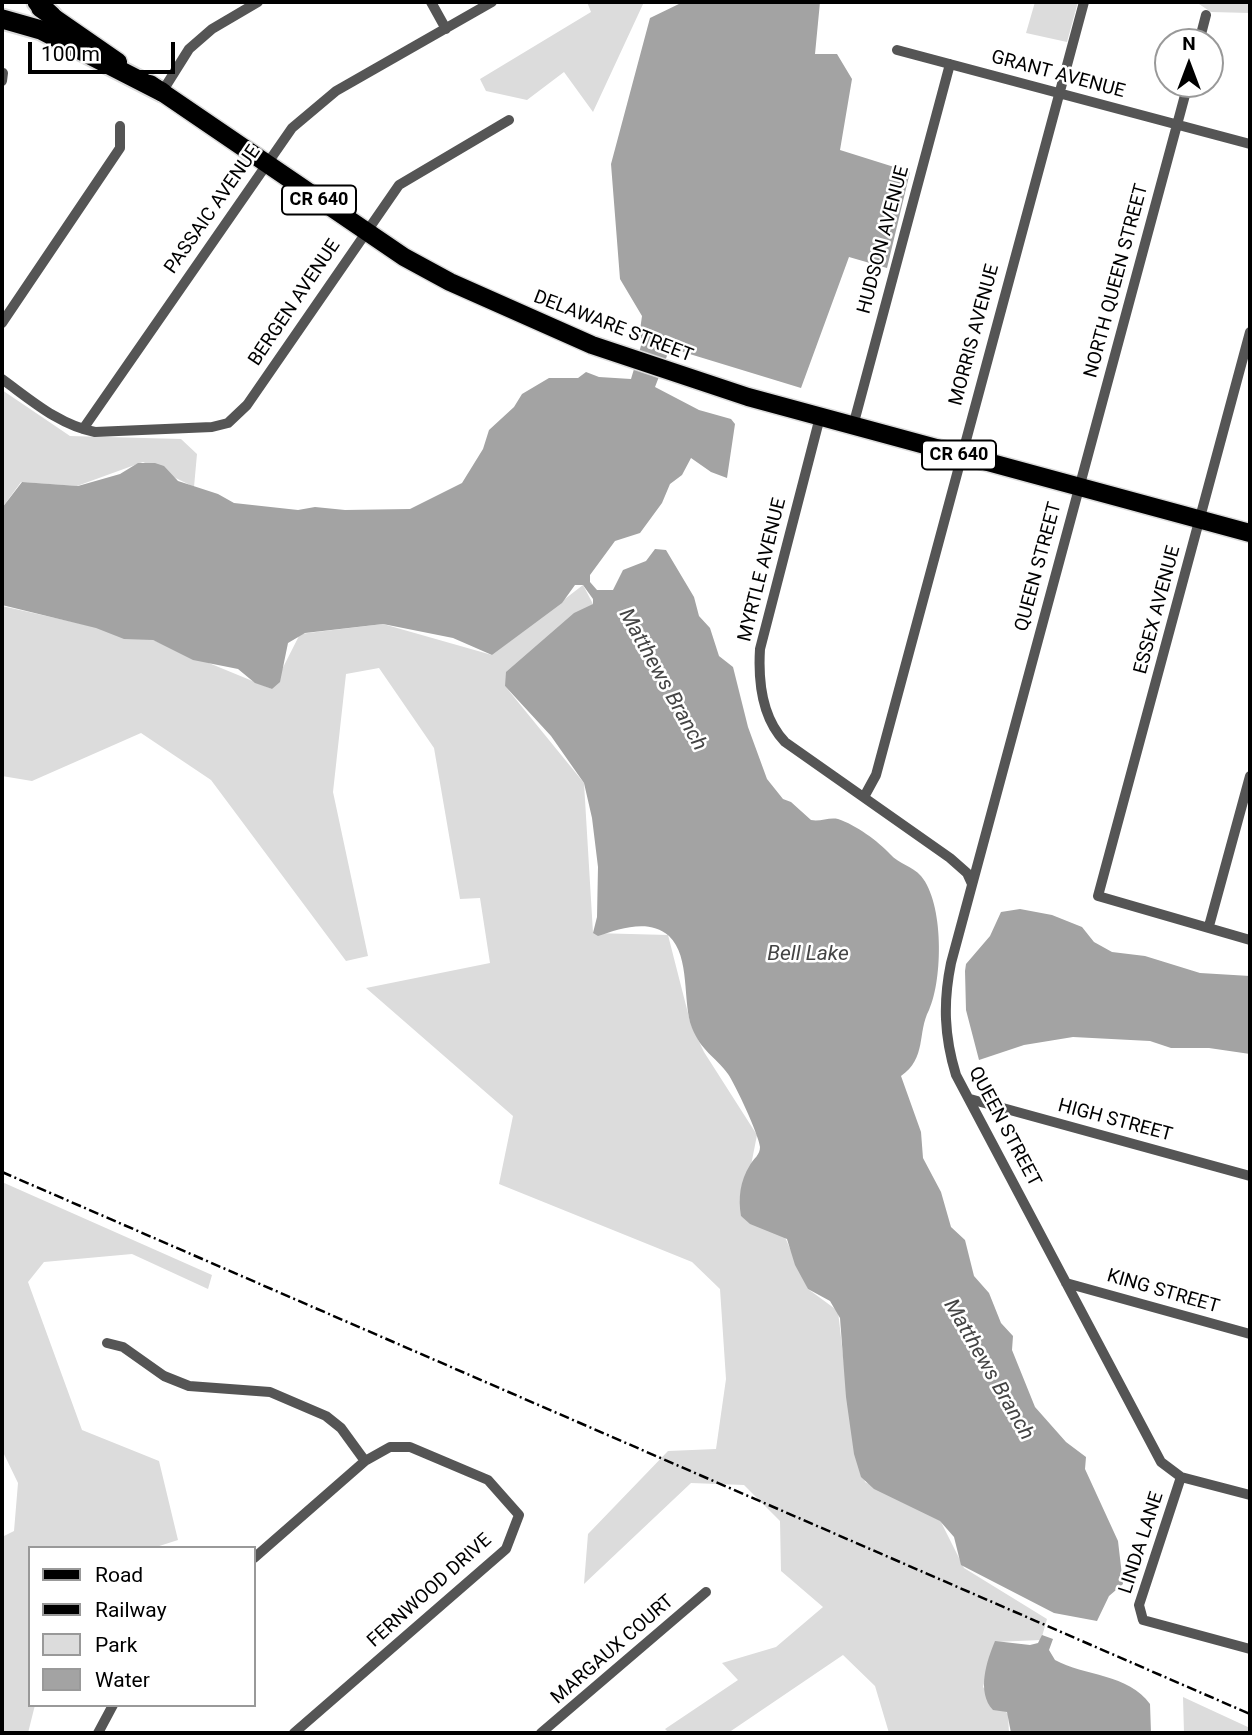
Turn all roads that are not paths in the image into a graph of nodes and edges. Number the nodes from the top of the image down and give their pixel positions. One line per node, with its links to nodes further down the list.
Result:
1 (34, 2): 7 (highway)
2 (258, 2): 13 (street)
3 (430, 2): 10 (street)
4 (492, 2): 10 (street, PASSAIC AVENUE)
5 (1084, 2): 14 (street, MORRIS AVENUE)
6 (1206, 15): 9 (street)
7 (52, 16): 13 (main road, DELAWARE STREET / CR 640)
8 (2, 19): 13 (highway)
9 (1203, 28)
10 (446, 29): 20 (street, PASSAIC AVENUE)
11 (897, 50): 12 (street, GRANT AVENUE)
12 (950, 64): 14 (street, GRANT AVENUE); 26 (street, HUDSON AVENUE)
13 (162, 92): 20 (main road, DELAWARE STREET / CR 640)
14 (1058, 93): 17 (street, GRANT AVENUE); 28 (street, MORRIS AVENUE)
15 (1184, 98): 17 (street, NORTH QUEEN STREET)
16 (509, 120): 21 (street, BERGEN AVENUE)
17 (1177, 125): 19 (street, GRANT AVENUE); 29 (street, NORTH QUEEN STREET)
18 (120, 126): 22 (street)
19 (1250, 144)
20 (265, 164): 21 (main road, DELAWARE STREET / CR 640); 27 (street, PASSAIC AVENUE)
21 (364, 231): 25 (main road, DELAWARE STREET / CR 640); 27 (street, BERGEN AVENUE)
22 (2, 323)
23 (1250, 332): 30 (street, ESSEX AVENUE)
24 (2, 379): 27 (street)
25 (820, 417): 26 (main road, DELAWARE STREET / CR 640); 33 (street, MYRTLE AVENUE)
26 (853, 426): 28 (main road, DELAWARE STREET / CR 640)
27 (83, 429)
28 (960, 455): 29 (main road, DELAWARE STREET / CR 640); 33 (street, MORRIS AVENUE)
29 (1079, 487): 30 (main road, DELAWARE STREET / CR 640); 34 (street, QUEEN STREET)
30 (1201, 520): 31 (main road, DELAWARE STREET / CR 640); 35 (street, ESSEX AVENUE)
31 (1250, 533)
32 (1250, 776): 35 (street)
33 (864, 797): 34 (street, MYRTLE AVENUE)
34 (972, 884): 37 (street, QUEEN STREET)
35 (1209, 926): 36 (street)
36 (1250, 940)
37 (970, 1099): 38 (street, HIGH STREET); 39 (street, QUEEN STREET)
38 (1250, 1176)
39 (1066, 1283): 40 (street, KING STREET); 43 (street, QUEEN STREET)
40 (1250, 1334)
41 (107, 1343): 42 (street)
42 (365, 1461): 45 (street, FERNWOOD DRIVE); 49 (street, FERNWOOD DRIVE)
43 (1181, 1477): 44 (street, QUEEN STREET); 47 (street, LINDA LANE)
44 (1250, 1495)
45 (256, 1556)
46 (706, 1591): 51 (street, MARGAUX COURT)
47 (1250, 1650)
48 (112, 1707): 50 (street)
49 (302, 1731)
50 (98, 1733)
51 (541, 1733)

